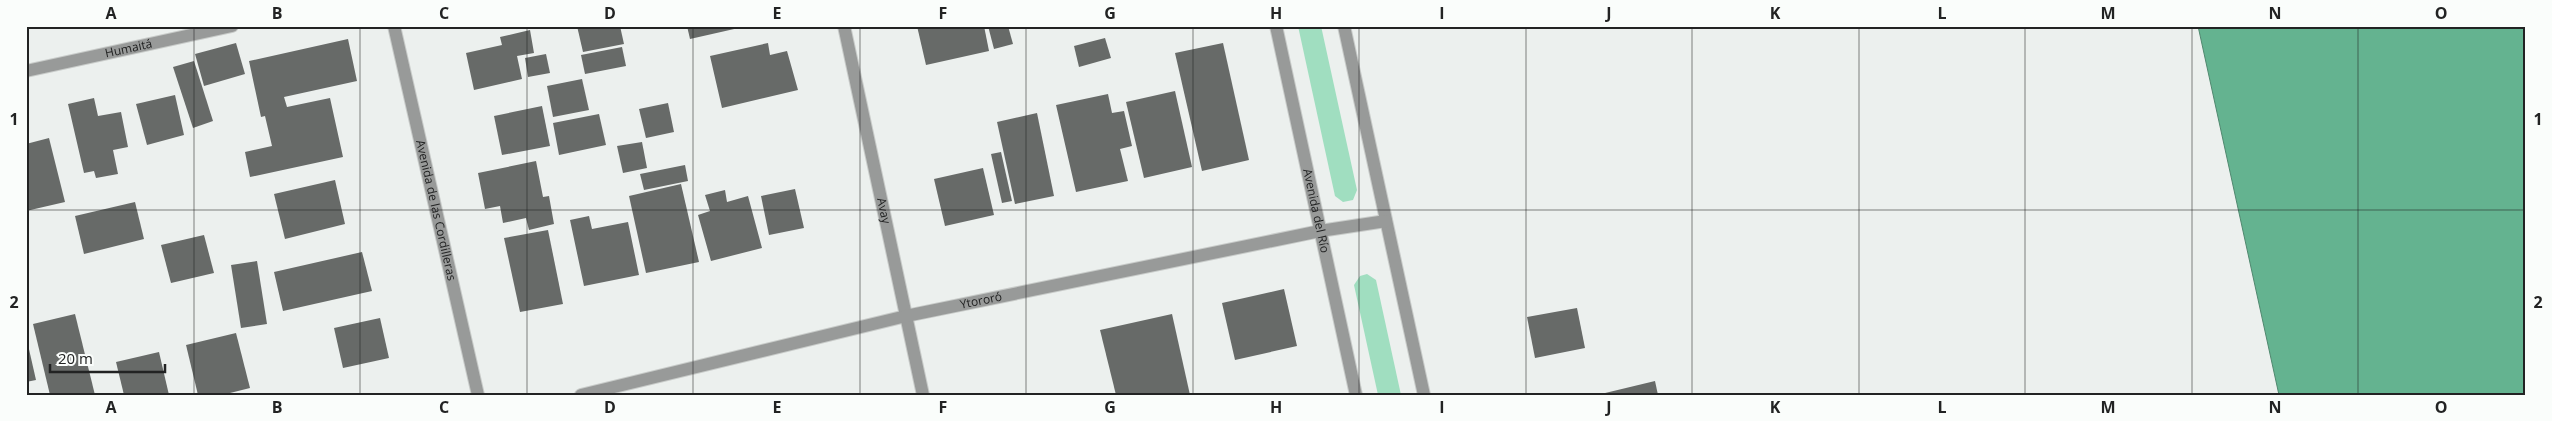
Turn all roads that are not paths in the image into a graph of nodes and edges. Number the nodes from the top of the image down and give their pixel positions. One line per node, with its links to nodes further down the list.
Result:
1 (232, 26): 6 (street, Humaitá)
2 (394, 26): 10 (street, Avenida de las Cordilleras)
3 (844, 26): 9 (street, Avay)
4 (1276, 26): 8 (street, Avenida del Río)
5 (1344, 26): 7 (street)
6 (26, 72)
7 (1386, 221): 8 (street, Ytororó); 14 (street)
8 (1320, 231): 9 (street, Ytororó); 13 (street, Avenida del Río)
9 (906, 316): 11 (street, Ytororó); 12 (street, Avay)
10 (478, 395)
11 (581, 395)
12 (923, 395)
13 (1356, 395)
14 (1424, 395)

